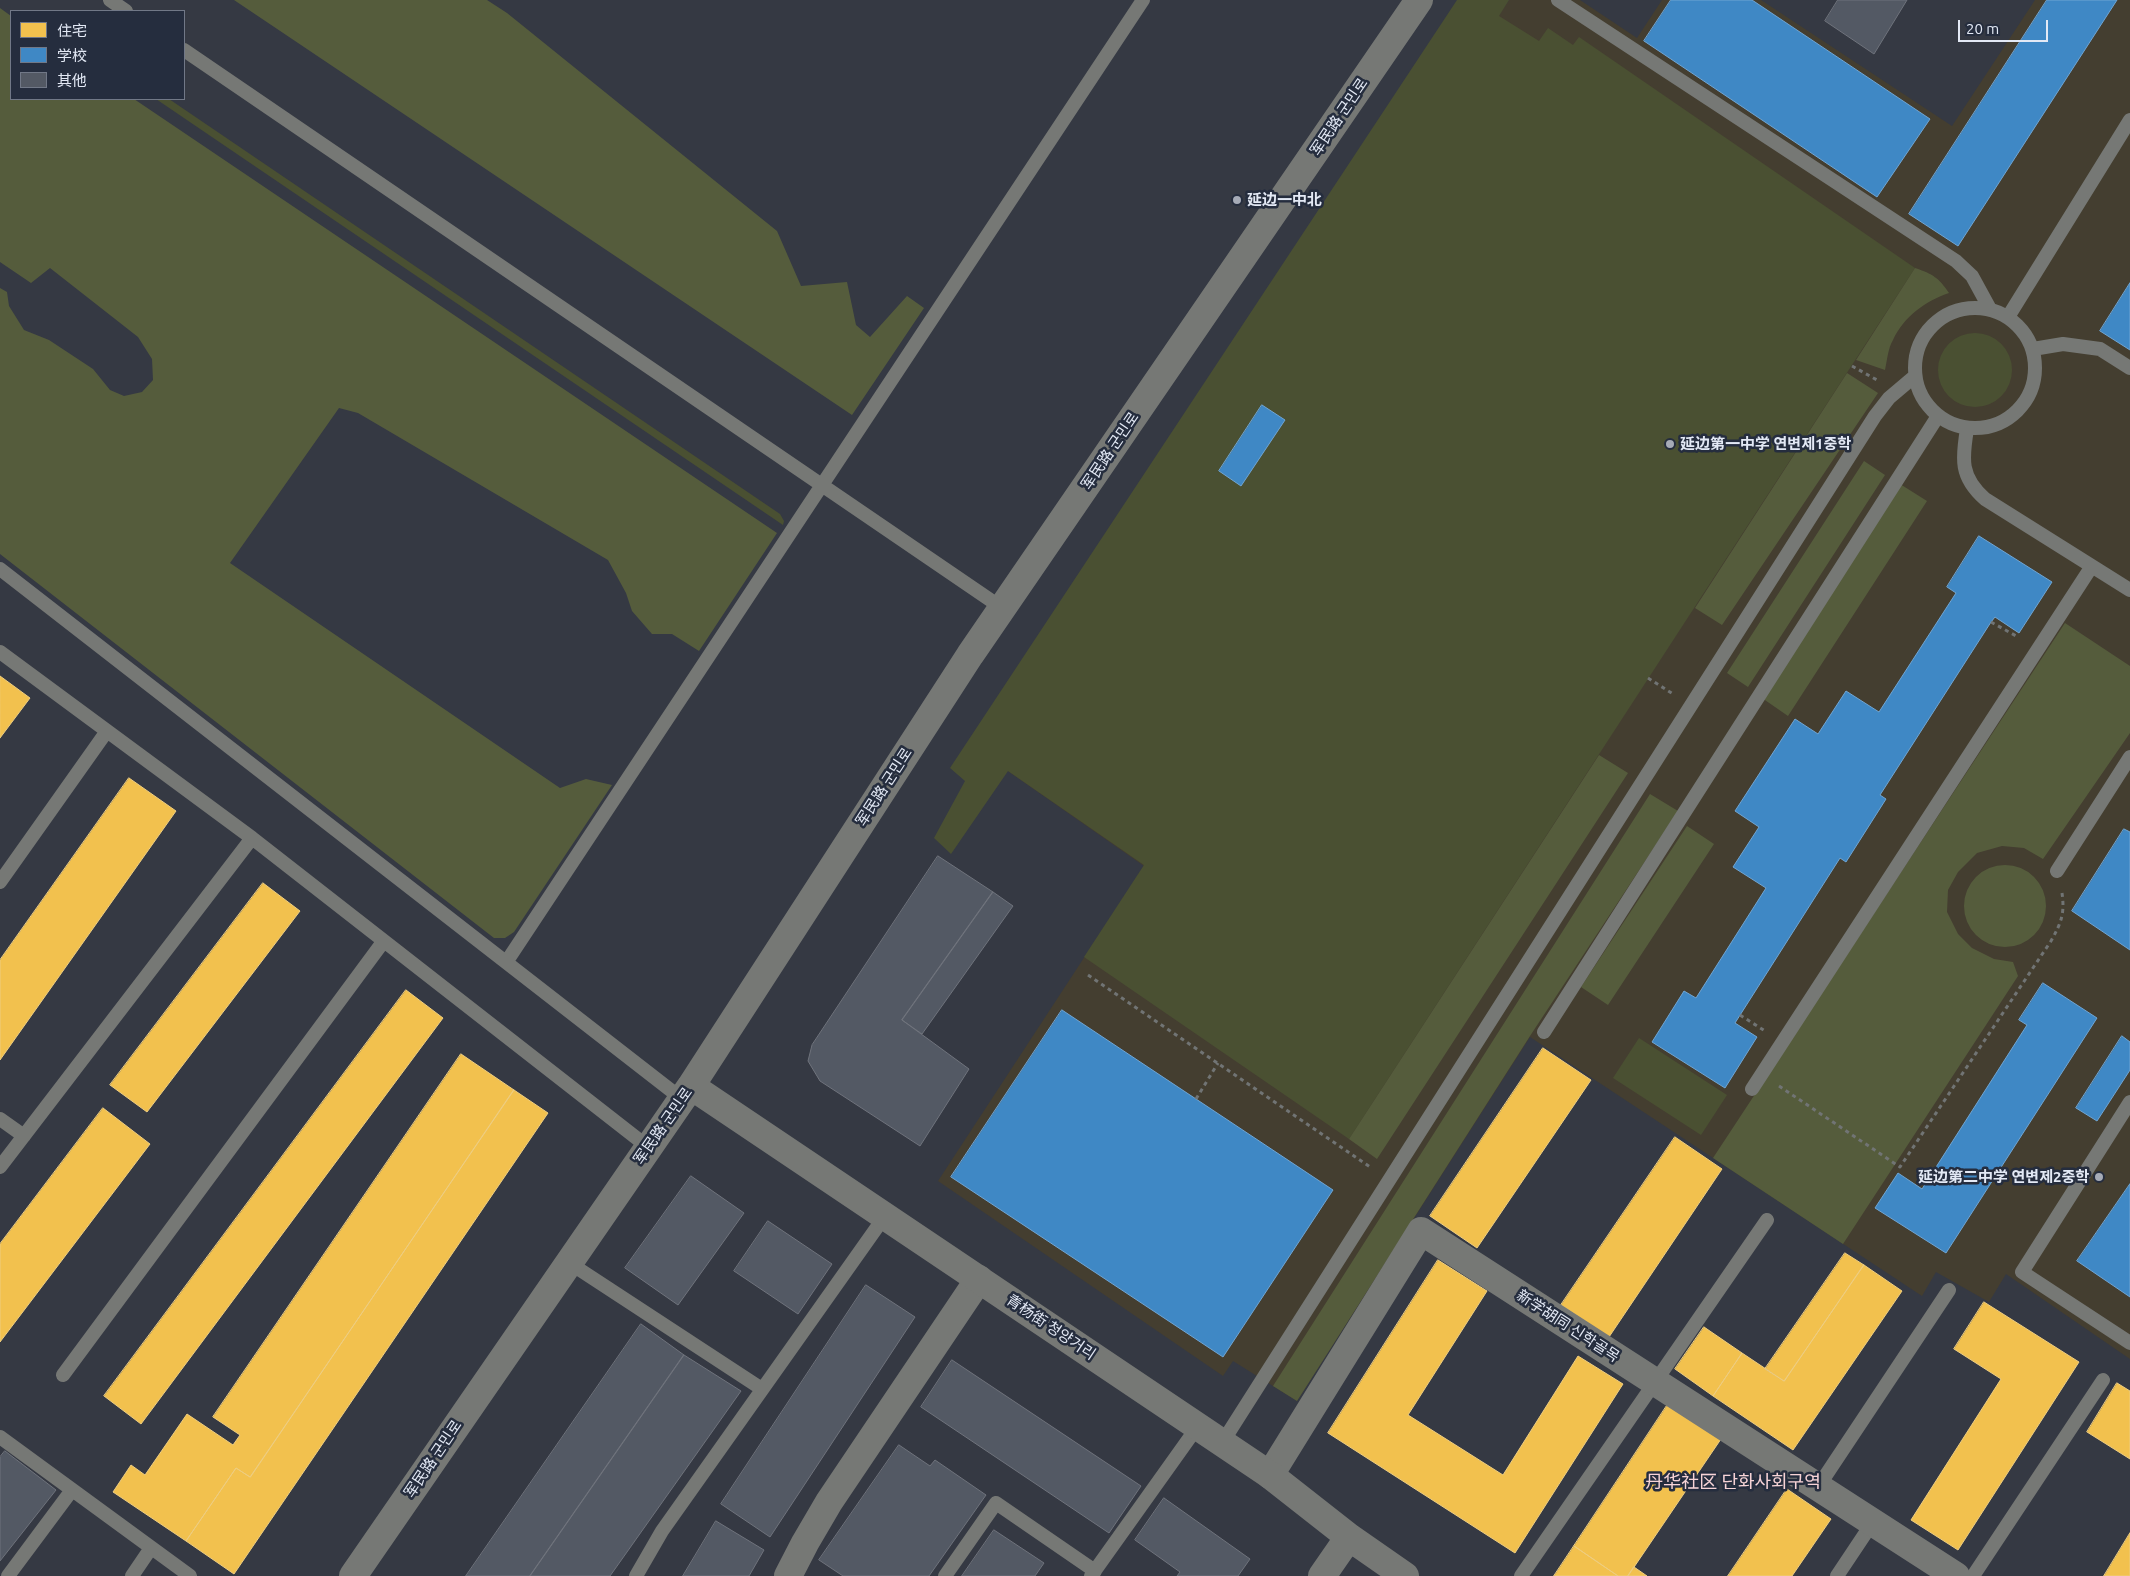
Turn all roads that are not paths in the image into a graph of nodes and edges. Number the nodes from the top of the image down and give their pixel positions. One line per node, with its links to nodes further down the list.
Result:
1 (110, 0): 5 (lane)
2 (1143, 0): 15 (lane)
3 (1419, 0): 19 (street, 军民路 군민로)
4 (1558, 0): 8 (lane)
5 (125, 10)
6 (185, 51): 15 (lane)
7 (2130, 120): 9 (lane)
8 (1990, 309): 9 (lane); 12 (lane)
9 (2008, 317): 10 (lane)
10 (2033, 349): 11 (lane); 14 (lane)
11 (2130, 368)
12 (1915, 376): 13 (lane); 48 (lane)
13 (1938, 416): 14 (lane); 28 (lane)
14 (1967, 428): 16 (lane)
15 (822, 486): 19 (lane); 27 (lane)
16 (2092, 566): 18 (lane); 29 (lane)
17 (0, 569): 27 (lane)
18 (2130, 590)
19 (1002, 608): 30 (street, 军民路 군민로)
20 (0, 652): 21 (lane)
21 (107, 731): 23 (lane); 25 (lane)
22 (2130, 757): 24 (lane)
23 (252, 838): 26 (lane); 33 (lane)
24 (2057, 871)
25 (0, 882)
26 (384, 942): 34 (lane); 42 (lane)
27 (507, 961): 30 (lane)
28 (1544, 1032)
29 (1752, 1089)
30 (687, 1092): 34 (street, 军民路 군민로); 36 (street, 青杨街 청양거리)
31 (2130, 1102): 41 (lane)
32 (0, 1119): 33 (lane)
33 (24, 1136): 35 (lane)
34 (648, 1147): 38 (street, 军民路 군민로)
35 (0, 1167)
36 (885, 1216): 39 (street, 青杨街 청양거리); 45 (lane)
37 (1767, 1220): 44 (lane)
38 (568, 1262): 45 (lane); 59 (street, 军民路 군민로)
39 (979, 1279): 46 (street, 青杨街 청양거리); 61 (street)
40 (1949, 1290): 50 (lane)
41 (2130, 1343)
42 (63, 1375)
43 (2103, 1380): 68 (lane)
44 (1654, 1381): 49 (street, 新学胡同 신학골목); 50 (street, 新学胡同 신학골목); 65 (lane)
45 (762, 1389): 60 (lane)
46 (1198, 1426): 48 (street, 青杨街 청양거리); 55 (lane)
47 (0, 1437): 51 (lane)
48 (1222, 1443): 49 (street, 青杨街 청양거리)
49 (1270, 1475): 53 (street, 青杨街 청양거리)
50 (1818, 1487): 52 (street, 新学胡同 신학골목)
51 (72, 1490): 54 (lane); 56 (lane)
52 (1873, 1522): 66 (lane); 67 (street, 新学胡同 신학골목)
53 (1349, 1537): 63 (street); 64 (street, 青杨街 청양거리)
54 (151, 1548): 57 (lane); 58 (lane)
55 (1093, 1573): 62 (lane)
56 (8, 1576)
57 (132, 1576)
58 (190, 1576)
59 (352, 1576)
60 (636, 1576)
61 (788, 1576)
62 (945, 1576)
63 (1322, 1576)
64 (1405, 1576)
65 (1521, 1576)
66 (1837, 1576)
67 (1956, 1576)
68 (1973, 1576)

